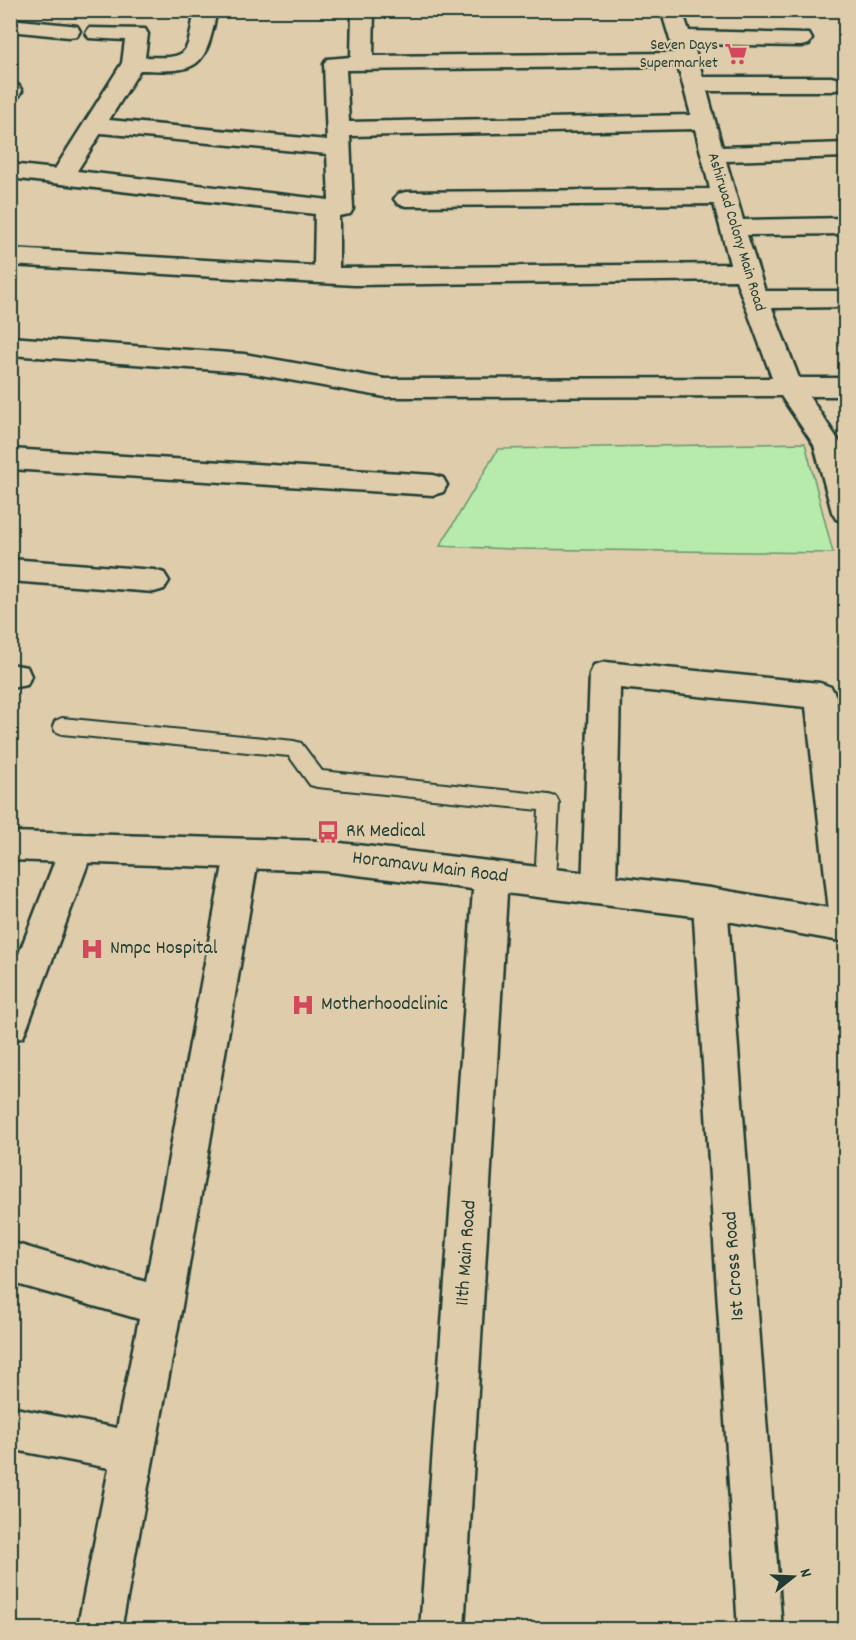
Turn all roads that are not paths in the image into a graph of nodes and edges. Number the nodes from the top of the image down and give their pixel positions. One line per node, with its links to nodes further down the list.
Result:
1 (206, 10): 9 (street)
2 (363, 10): 10 (street)
3 (671, 10): 8 (street, Ashirwad Colony Main Road)
4 (10, 25): 5 (street)
5 (69, 31)
6 (97, 33): 9 (street)
7 (801, 39): 8 (street)
8 (684, 48): 10 (street); 11 (street, Ashirwad Colony Main Road)
9 (133, 63): 14 (street)
10 (362, 63): 15 (street)
11 (694, 84): 12 (street); 13 (street, Ashirwad Colony Main Road)
12 (831, 84)
13 (705, 122): 15 (street); 17 (street, Ashirwad Colony Main Road)
14 (94, 126): 15 (street); 19 (street)
15 (338, 138): 22 (street)
16 (846, 150): 17 (street)
17 (713, 154): 20 (street, Ashirwad Colony Main Road)
18 (10, 171): 19 (street)
19 (62, 177): 22 (street)
20 (724, 196): 21 (street); 24 (street, Ashirwad Colony Main Road)
21 (406, 199)
22 (327, 207): 27 (street)
23 (846, 226): 24 (street)
24 (733, 228): 26 (street, Ashirwad Colony Main Road)
25 (10, 257): 27 (street)
26 (745, 272): 27 (street); 29 (street, Ashirwad Colony Main Road)
27 (326, 275)
28 (846, 299): 29 (street)
29 (755, 300): 31 (street, Ashirwad Colony Main Road)
30 (10, 346): 31 (street)
31 (789, 387): 32 (street); 35 (street, Ashirwad Colony Main Road)
32 (846, 387)
33 (10, 459): 34 (street)
34 (433, 485)
35 (846, 512)
36 (10, 570): 37 (street)
37 (154, 581)
38 (62, 726): 43 (lane)
39 (10, 846): 40 (street, Horamavu Main Road)
40 (76, 850): 41 (street, Horamavu Main Road); 48 (street)
41 (242, 854): 42 (street, Horamavu Main Road); 50 (street)
42 (491, 876): 43 (street, Horamavu Main Road); 54 (street, 11th Main Road)
43 (544, 881): 44 (street, Horamavu Main Road)
44 (600, 888): 45 (street, Horamavu Main Road); 46 (street)
45 (710, 903): 47 (street, Horamavu Main Road); 55 (street, 1st Cross Road)
46 (846, 911)
47 (846, 927)
48 (10, 1025)
49 (10, 1262): 50 (street)
50 (162, 1306): 52 (street)
51 (10, 1428): 52 (street)
52 (133, 1452): 53 (street)
53 (99, 1629)
54 (442, 1629)
55 (760, 1629)

